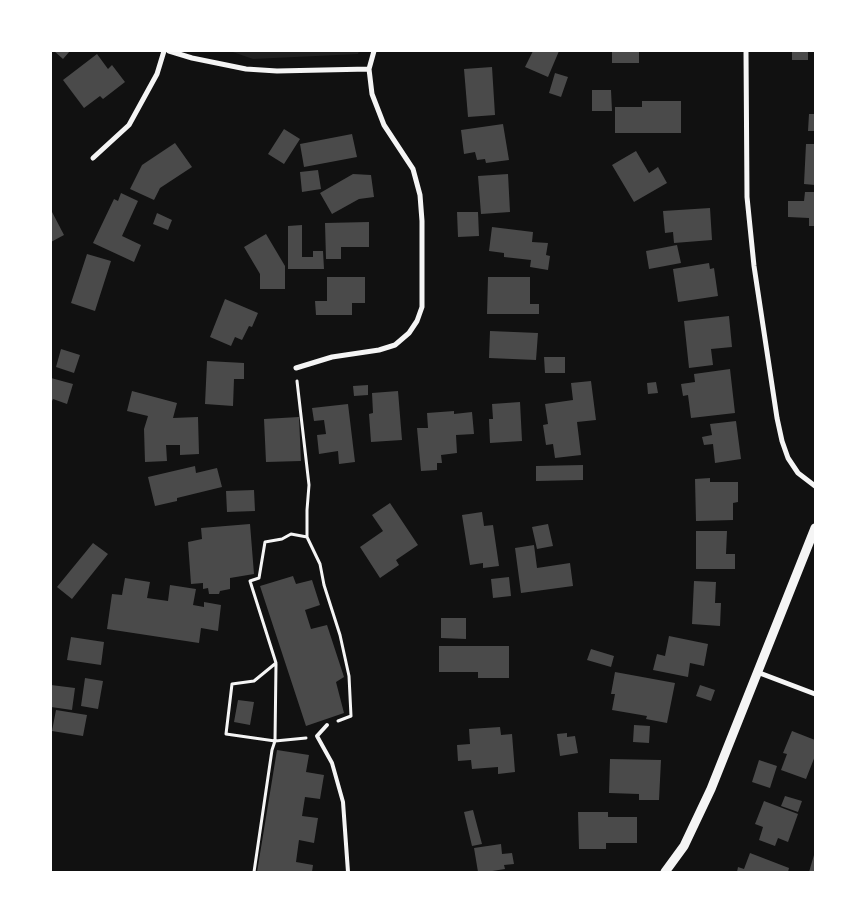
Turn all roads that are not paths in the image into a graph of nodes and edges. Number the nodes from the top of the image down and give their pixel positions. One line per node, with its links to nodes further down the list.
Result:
1 (164, 51): 8 (street)
2 (170, 51): 6 (street)
3 (194, 51): 6 (street)
4 (374, 51): 7 (street)
5 (746, 51): 10 (street)
6 (192, 58): 7 (street)
7 (369, 69): 9 (street)
8 (93, 158)
9 (296, 368)
10 (815, 486)
11 (815, 528): 12 (street)
12 (758, 672): 13 (street); 16 (street)
13 (815, 694)
14 (327, 725): 15 (lane)
15 (348, 872)
16 (665, 872)

